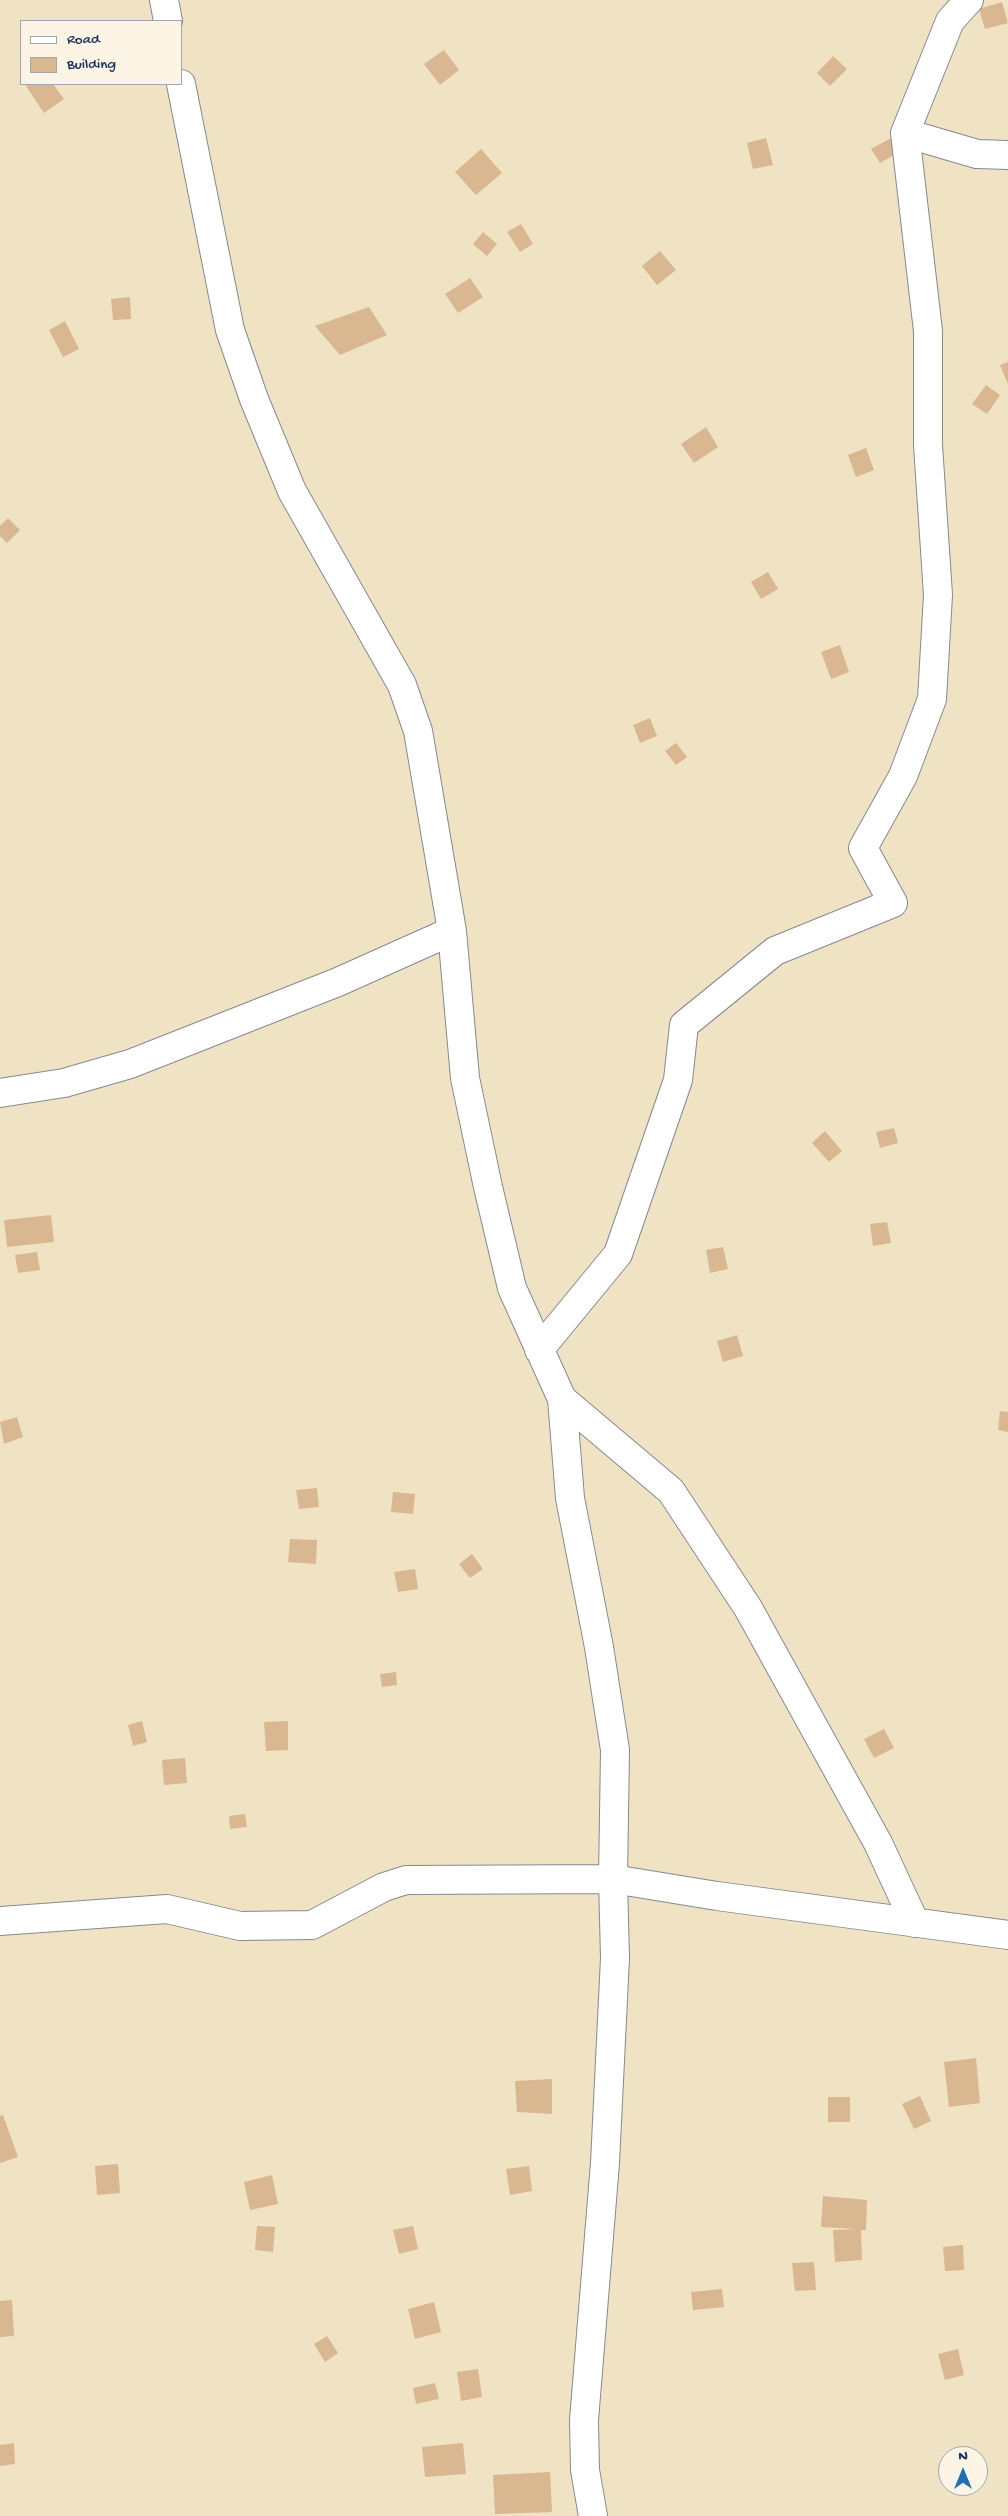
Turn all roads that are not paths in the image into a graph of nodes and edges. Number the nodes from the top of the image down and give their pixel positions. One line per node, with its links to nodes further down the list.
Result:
1 (164, 0): 3 (street)
2 (969, 0): 5 (street)
3 (168, 20)
4 (181, 85): 7 (street)
5 (905, 133): 6 (street); 9 (street)
6 (1008, 155)
7 (452, 931): 8 (street); 9 (street)
8 (0, 1093)
9 (539, 1350): 10 (street)
10 (562, 1399): 11 (street); 13 (street)
11 (613, 1879): 12 (street); 13 (street); 15 (street)
12 (0, 1921)
13 (915, 1923): 14 (street)
14 (1008, 1936)
15 (593, 2516)

